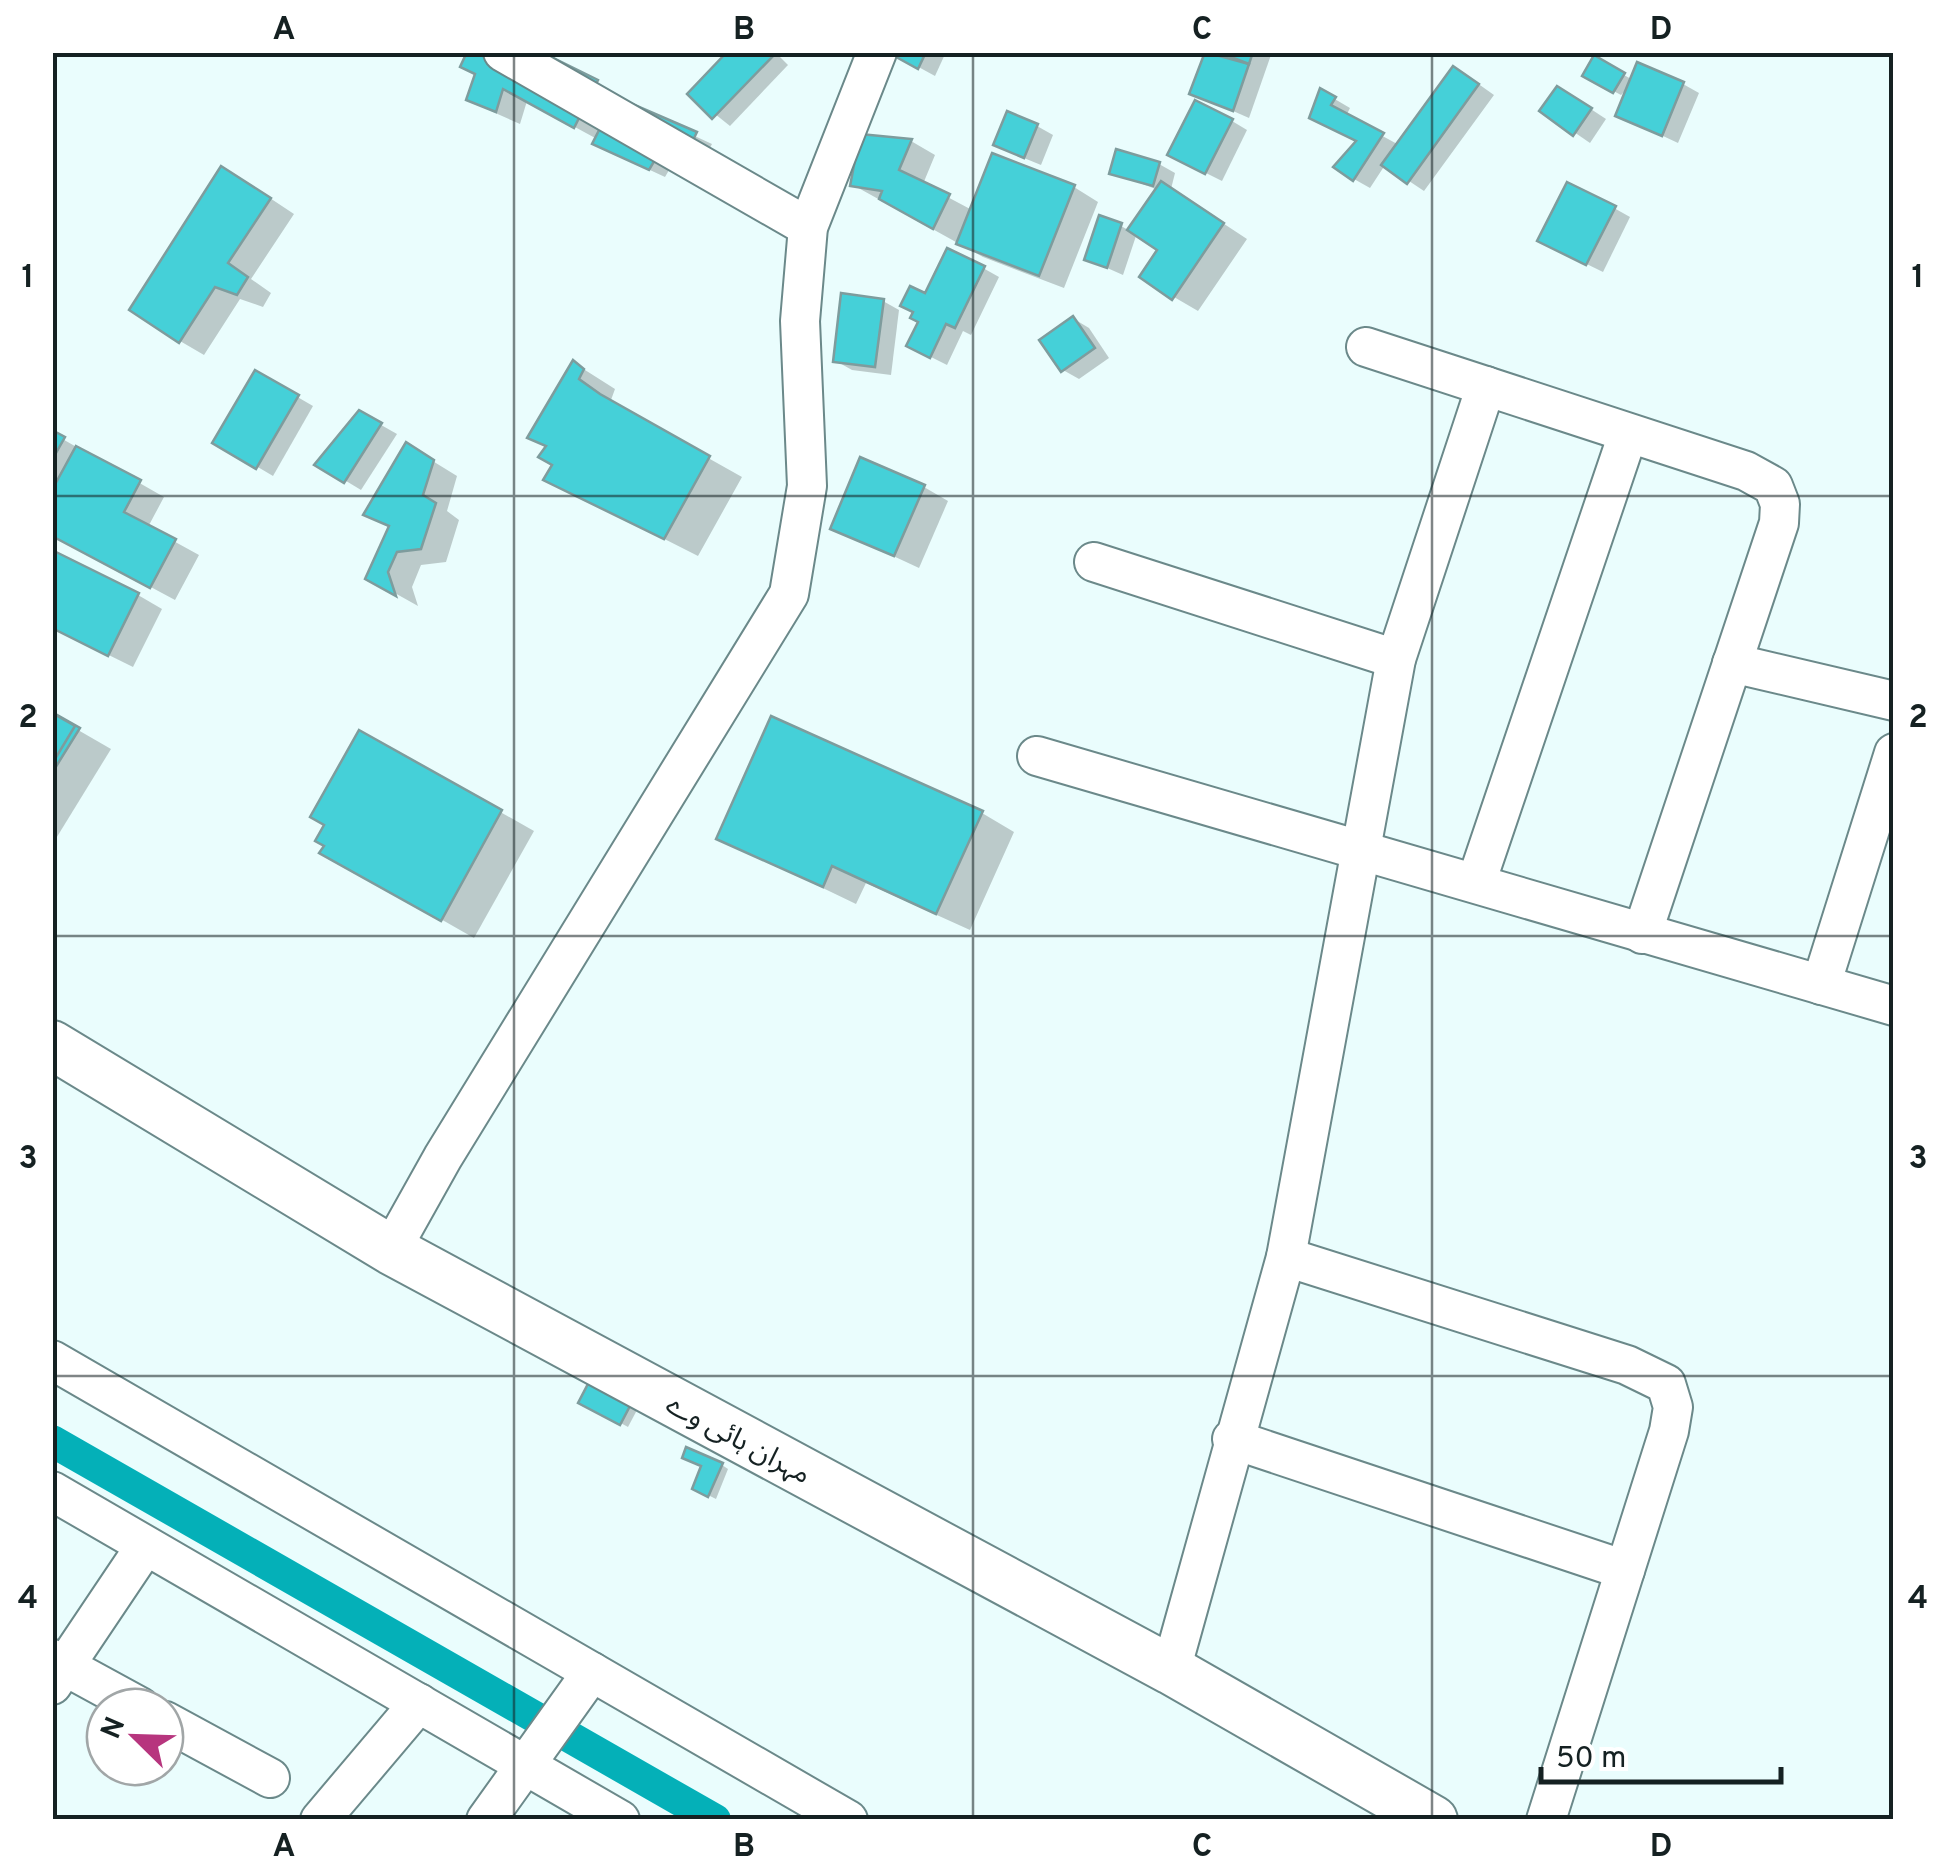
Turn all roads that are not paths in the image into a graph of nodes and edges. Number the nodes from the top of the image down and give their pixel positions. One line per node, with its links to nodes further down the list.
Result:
1 (503, 52): 3 (street)
2 (877, 52): 3 (street)
3 (808, 228): 19 (street)
4 (1366, 347): 5 (street)
5 (1486, 386): 6 (street); 8 (street)
6 (1628, 434): 9 (street); 14 (street)
7 (1094, 562): 8 (street)
8 (1396, 660): 13 (street)
9 (1732, 663): 10 (street); 15 (street)
10 (1894, 701)
11 (1894, 753): 16 (street)
12 (1037, 756): 13 (street)
13 (1357, 852): 14 (street); 20 (street)
14 (1476, 883): 15 (street)
15 (1642, 934): 16 (street)
16 (1821, 985): 17 (street)
17 (1894, 1006)
18 (52, 1045): 19 (main road, مہران ہائی وے)
19 (391, 1250): 27 (main road, مہران ہائی وے)
20 (1286, 1258): 22 (street); 25 (street)
21 (52, 1360): 28 (street)
22 (1232, 1439): 25 (street); 27 (street)
23 (52, 1492): 24 (street)
24 (144, 1548): 26 (street); 30 (street)
25 (1625, 1570): 39 (street)
26 (57, 1670): 29 (street)
27 (1170, 1670): 38 (main road, مہران ہائی وے)
28 (592, 1672): 32 (street); 37 (street)
29 (95, 1687)
30 (419, 1704): 32 (street); 34 (street)
31 (185, 1731): 33 (street)
32 (536, 1755): 35 (street); 36 (street)
33 (270, 1778)
34 (320, 1820)
35 (486, 1820)
36 (620, 1820)
37 (848, 1820)
38 (1432, 1820)
39 (1546, 1820)

